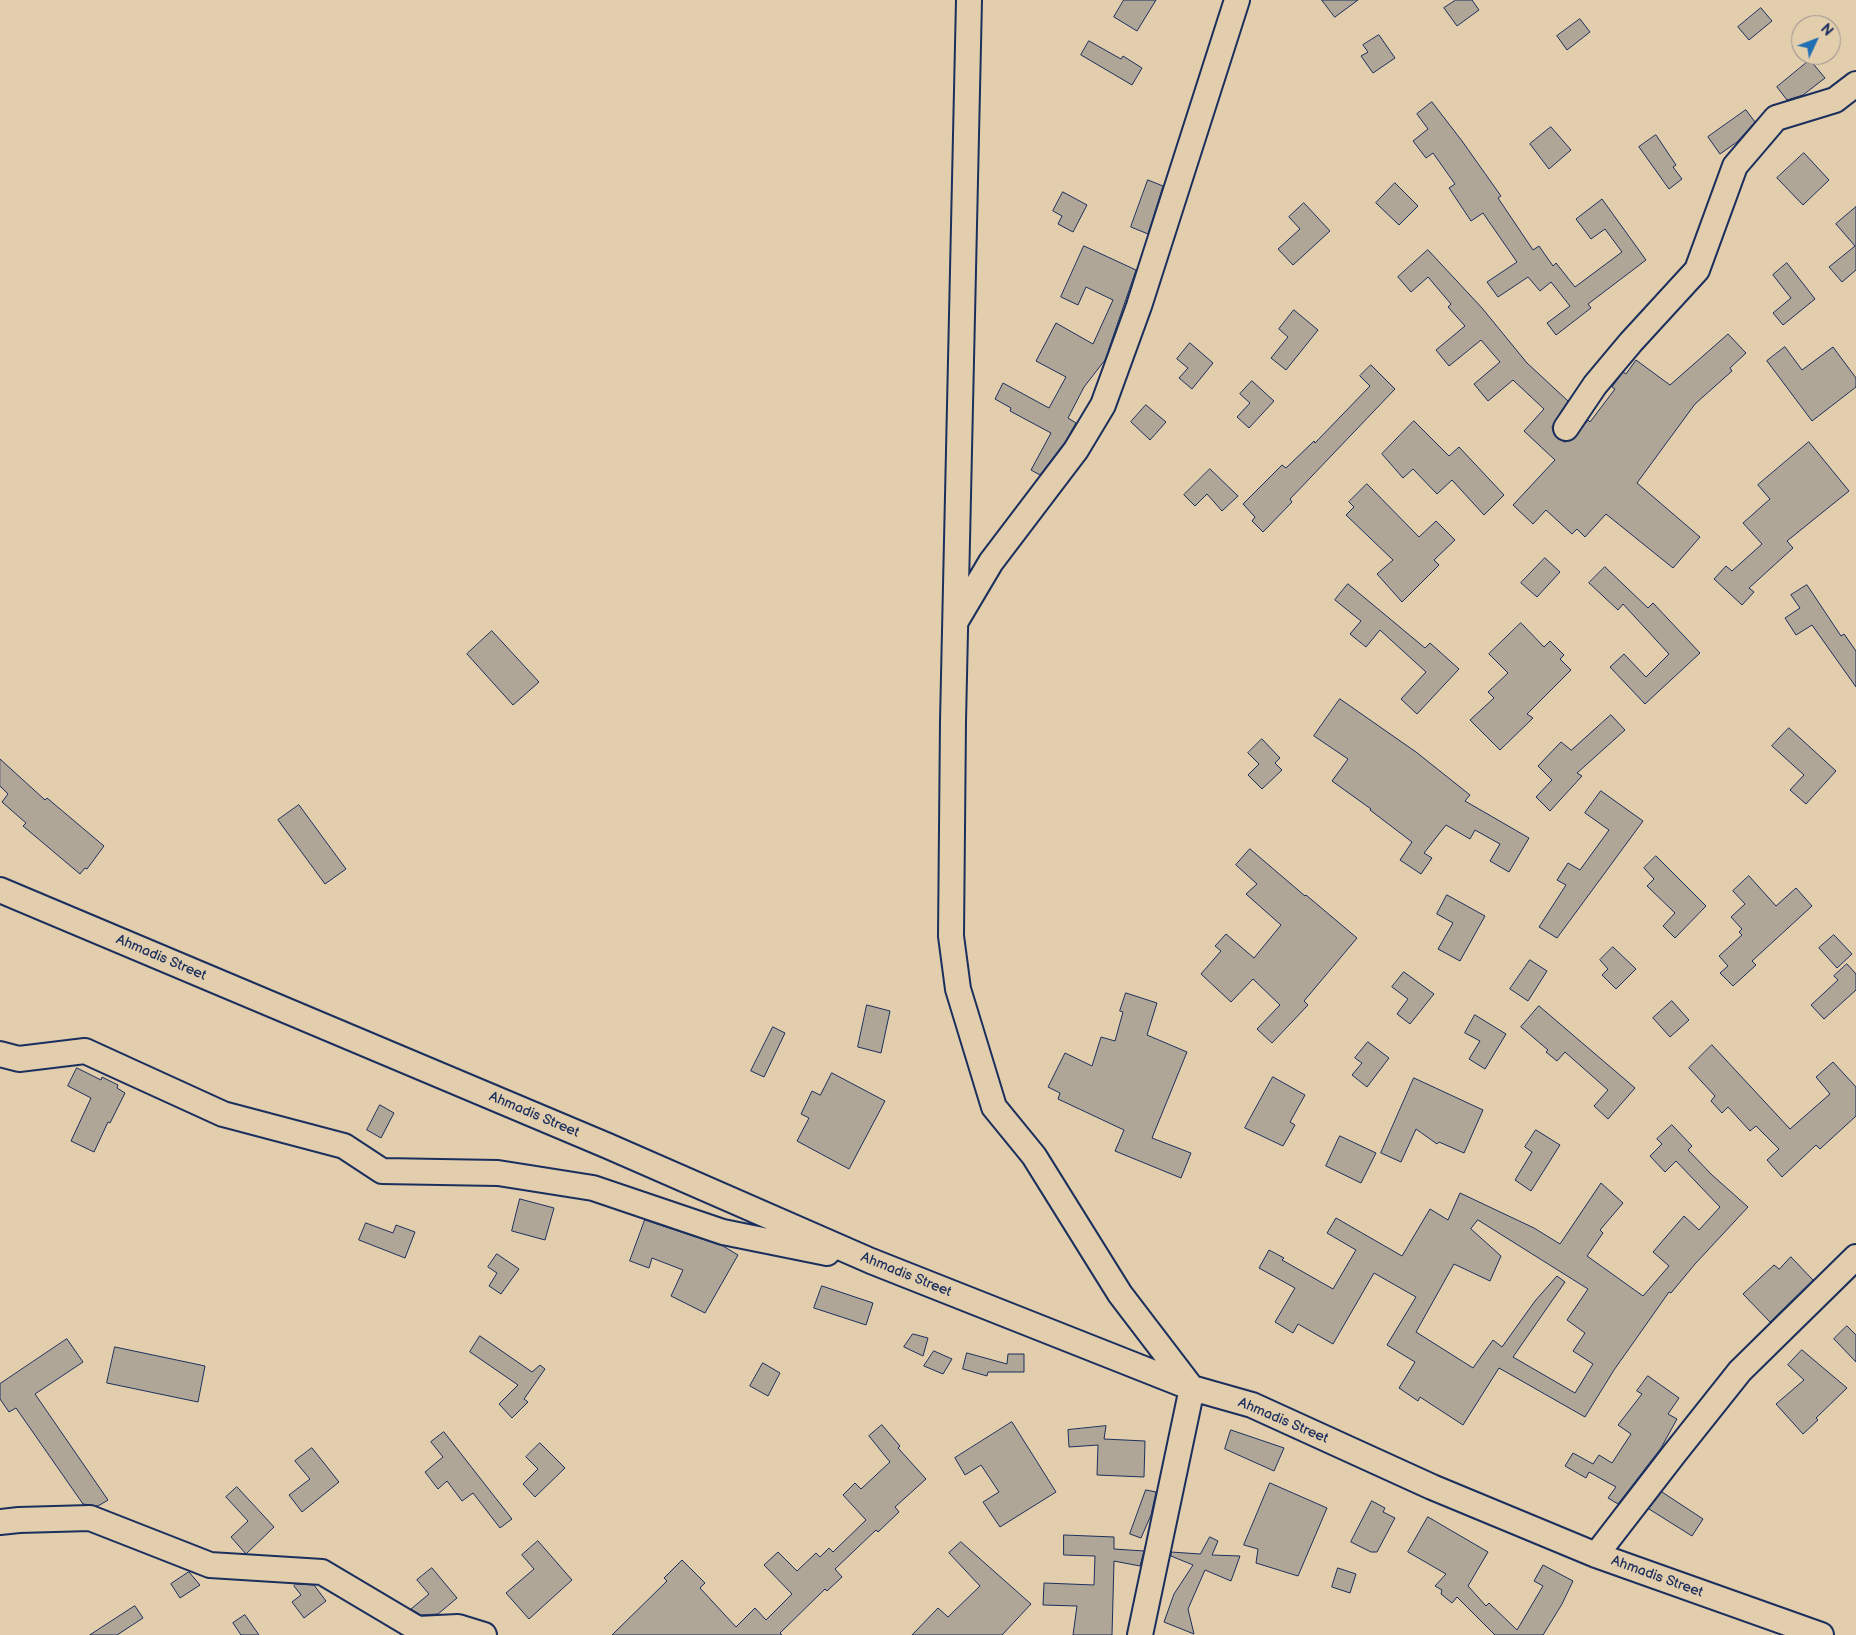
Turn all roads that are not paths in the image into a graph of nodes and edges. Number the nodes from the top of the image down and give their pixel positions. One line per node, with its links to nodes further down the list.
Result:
1 (969, 0): 5 (street)
2 (1237, 0): 5 (street)
3 (1856, 84): 4 (street)
4 (1566, 428)
5 (954, 623): 10 (street)
6 (0, 890): 9 (street, Ahmadis Street)
7 (0, 1054): 9 (street)
8 (1856, 1257): 12 (street)
9 (871, 1261): 10 (street, Ahmadis Street)
10 (1192, 1388): 12 (street, Ahmadis Street); 14 (street)
11 (0, 1522): 13 (street)
12 (1596, 1555): 15 (street, Ahmadis Street)
13 (484, 1635)
14 (1140, 1635)
15 (1821, 1635)

